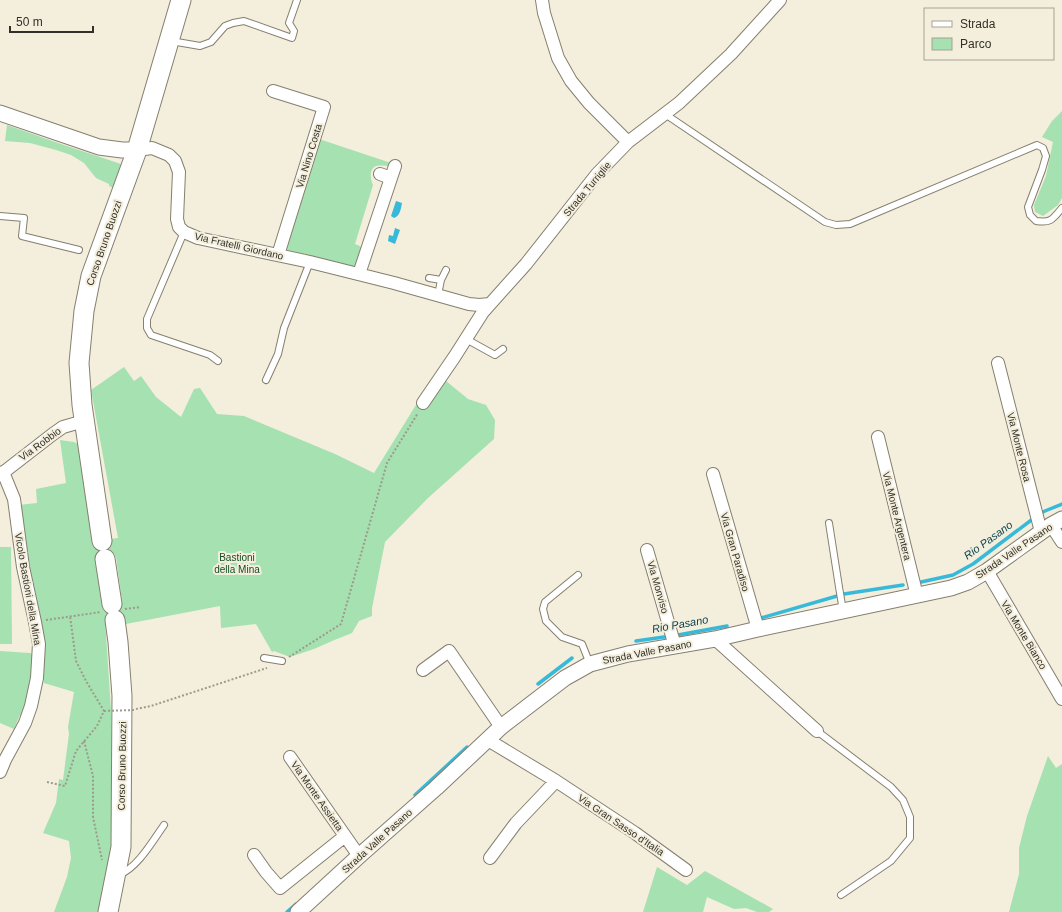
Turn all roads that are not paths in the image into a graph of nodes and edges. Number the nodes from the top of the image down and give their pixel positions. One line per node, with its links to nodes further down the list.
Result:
1 (181, 0): 5 (main road, Corso Bruno Buozzi)
2 (297, 0): 5 (lane)
3 (542, 0): 9 (street)
4 (780, 0): 8 (street, Strada Turriglie)
5 (169, 40): 10 (main road, Corso Bruno Buozzi)
6 (274, 91): 16 (street, Via Nino Costa)
7 (0, 113): 10 (street, Via Fratelli Giordano)
8 (665, 114): 9 (street, Strada Turriglie); 12 (lane)
9 (628, 142): 23 (street, Strada Turriglie)
10 (137, 150): 14 (street, Via Fratelli Giordano); 30 (main road, Corso Bruno Buozzi)
11 (395, 166): 19 (street)
12 (1062, 208)
13 (0, 216): 15 (lane)
14 (184, 232): 16 (street, Via Fratelli Giordano); 26 (lane)
15 (79, 250)
16 (278, 255): 17 (street, Via Fratelli Giordano)
17 (310, 262): 19 (street, Via Fratelli Giordano); 28 (lane)
18 (446, 270): 21 (lane)
19 (359, 274): 22 (street, Via Fratelli Giordano)
20 (429, 278): 21 (lane)
21 (441, 280): 22 (lane)
22 (438, 295): 23 (street, Via Fratelli Giordano)
23 (490, 304): 24 (street, Strada Turriglie)
24 (466, 339): 25 (lane); 29 (street, Strada Turriglie)
25 (503, 349)
26 (218, 361)
27 (998, 363): 35 (street, Via Monte Rosa)
28 (266, 380)
29 (423, 403)
30 (84, 421): 32 (street, Via Robbio); 62 (main road, Corso Bruno Buozzi)
31 (878, 437): 40 (street, Via Monte Argentera)
32 (2, 473): 54 (street, Vicolo Bastioni della Mina)
33 (713, 474): 42 (street, Via Gran Paradiso)
34 (829, 523): 41 (lane)
35 (1048, 524): 36 (street, Via Monte Rosa); 38 (street, Strada Valle Pasano)
36 (1062, 542)
37 (647, 550): 44 (street, Via Monviso)
38 (987, 571): 40 (street, Strada Valle Pasano); 49 (street, Via Monte Bianco)
39 (578, 575): 47 (lane)
40 (916, 596): 41 (street, Strada Valle Pasano)
41 (842, 606): 42 (street, Strada Valle Pasano)
42 (758, 629): 43 (street, Strada Valle Pasano)
43 (715, 639): 44 (street, Strada Valle Pasano); 51 (street)
44 (673, 640): 47 (street, Strada Valle Pasano)
45 (264, 658): 46 (lane)
46 (282, 661)
47 (590, 664): 50 (street, Strada Valle Pasano)
48 (423, 670): 50 (street)
49 (1062, 698)
50 (501, 728): 52 (street, Strada Valle Pasano)
51 (818, 731): 63 (lane)
52 (488, 740): 55 (street, Via Gran Sasso d'Italia); 59 (street, Strada Valle Pasano)
53 (290, 757): 57 (street, Via Monte Assietta)
54 (0, 772)
55 (556, 781): 60 (street); 61 (street, Via Gran Sasso d'Italia)
56 (164, 825): 62 (lane)
57 (345, 836): 58 (street, Via Monte Assietta); 59 (street, Via Monte Assietta)
58 (254, 855)
59 (359, 856): 65 (street, Strada Valle Pasano)
60 (490, 858)
61 (686, 870)
62 (116, 876): 64 (main road, Corso Bruno Buozzi)
63 (841, 895)
64 (108, 912)
65 (298, 912)

